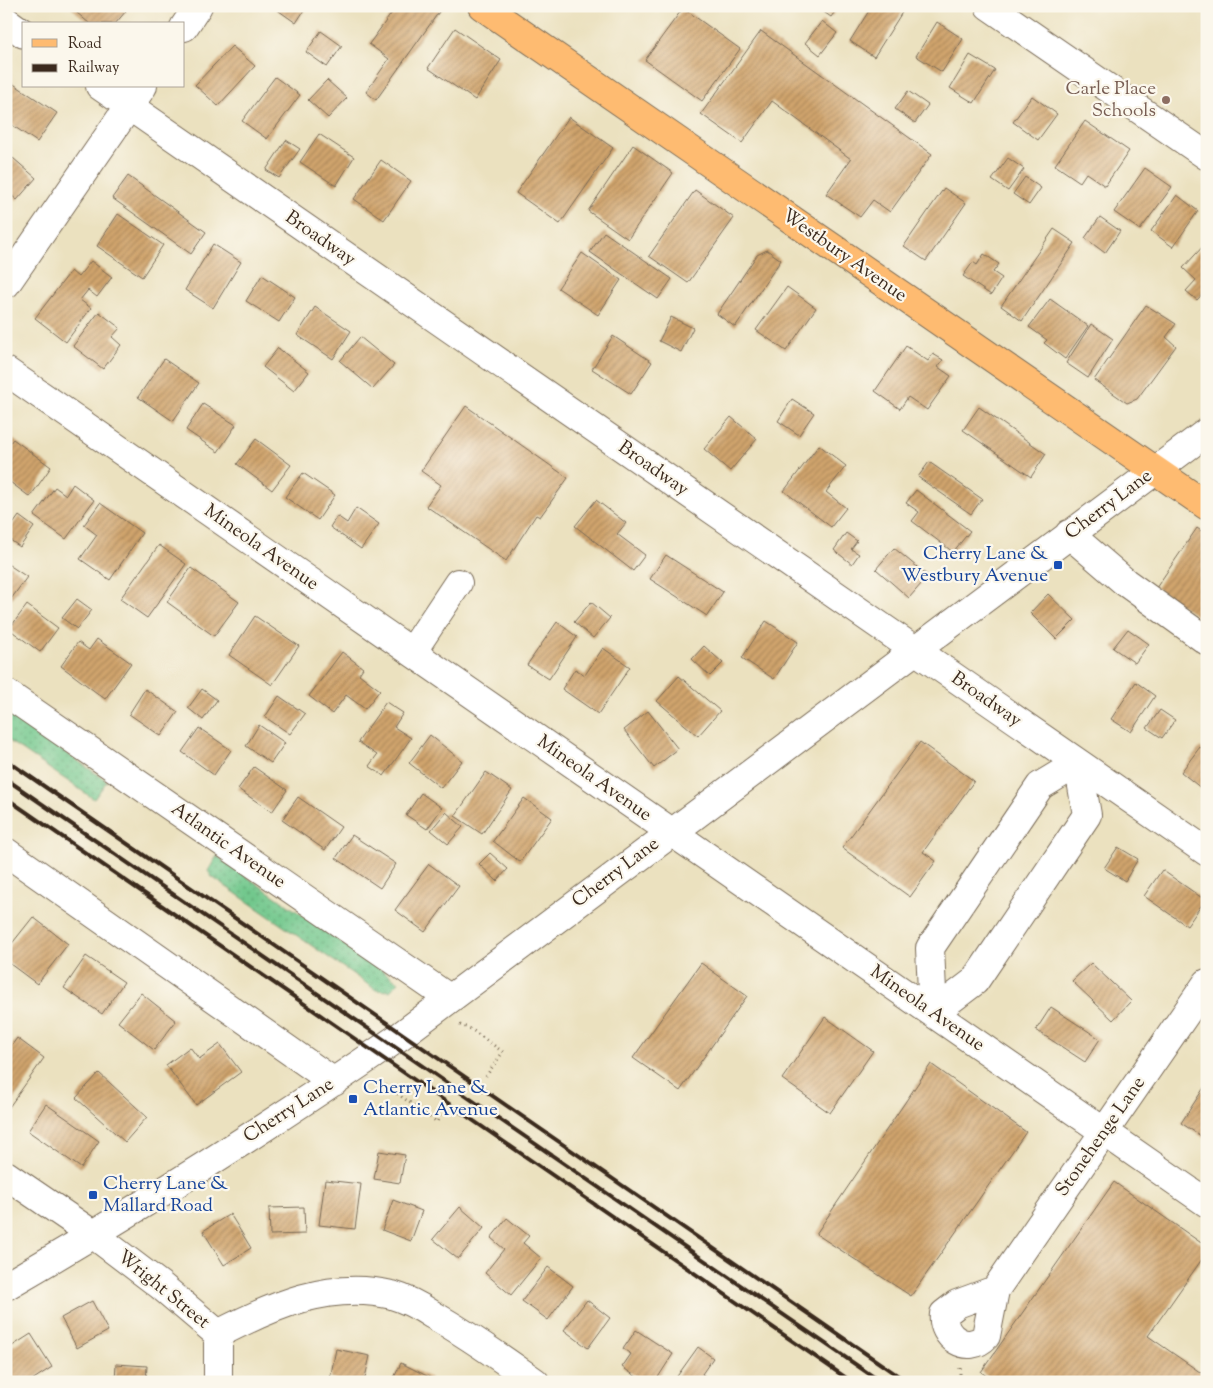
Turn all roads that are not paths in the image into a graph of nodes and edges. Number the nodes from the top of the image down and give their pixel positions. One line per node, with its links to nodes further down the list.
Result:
1 (198, 6): 5 (street)
2 (482, 6): 13 (main road, Westbury Avenue)
3 (989, 6): 9 (street)
4 (6, 21): 6 (street)
5 (185, 26)
6 (22, 33)
7 (107, 88): 8 (street, Broadway)
8 (136, 96): 10 (street); 18 (street, Broadway)
9 (1207, 156)
10 (6, 284)
11 (6, 371): 19 (street, Mineola Avenue)
12 (1207, 432): 13 (street, Cherry Lane)
13 (1155, 470): 14 (main road, Westbury Avenue); 15 (street, Cherry Lane)
14 (1207, 506)
15 (1069, 534): 17 (street); 18 (street, Cherry Lane)
16 (458, 583): 19 (street)
17 (1207, 641)
18 (914, 650): 21 (street, Broadway); 22 (street, Cherry Lane)
19 (412, 652): 22 (street, Mineola Avenue)
20 (6, 693): 26 (street, Atlantic Avenue)
21 (1078, 763): 24 (street, Broadway); 27 (street); 27 (street)
22 (671, 832): 26 (street, Cherry Lane); 27 (street, Mineola Avenue)
23 (6, 852): 28 (street)
24 (1207, 852)
25 (1207, 983): 29 (street, Stonehenge Lane)
26 (449, 998): 28 (street, Cherry Lane)
27 (933, 1013): 29 (street, Mineola Avenue)
28 (334, 1082): 32 (street, Cherry Lane)
29 (1104, 1132): 31 (street, Mineola Avenue); 34 (street, Stonehenge Lane)
30 (6, 1175): 32 (street, Wright Street)
31 (1207, 1203)
32 (94, 1235): 33 (street, Cherry Lane); 35 (street, Wright Street)
33 (6, 1286)
34 (995, 1290)
35 (218, 1334): 36 (street, Wright Street); 37 (street)
36 (218, 1382)
37 (535, 1382)

